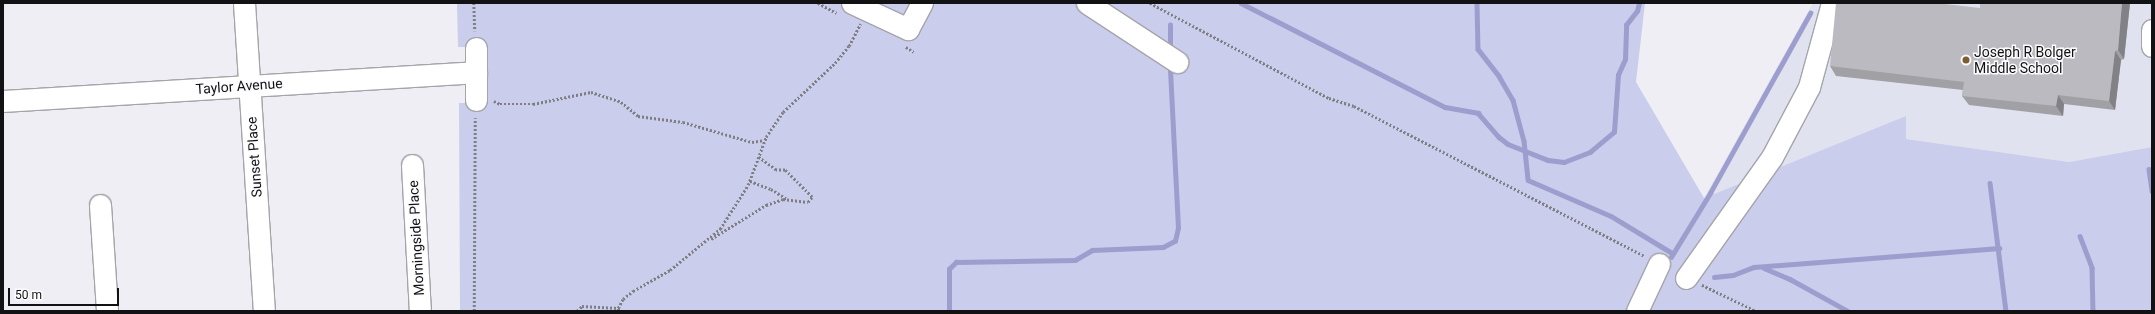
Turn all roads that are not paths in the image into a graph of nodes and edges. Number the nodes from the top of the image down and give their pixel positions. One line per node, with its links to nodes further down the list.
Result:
1 (244, 3): 11 (street, Sunset Place)
2 (852, 3): 3 (street)
3 (922, 3)
4 (1087, 3): 9 (street)
5 (1832, 3): 17 (street)
6 (2152, 30): 7 (street)
7 (2152, 46)
8 (476, 48): 10 (street)
9 (1177, 62)
10 (476, 72): 11 (street, Taylor Avenue); 12 (street)
11 (249, 86): 13 (street, Taylor Avenue); 19 (street, Sunset Place)
12 (476, 97)
13 (3, 101)
14 (412, 165): 20 (street, Morningside Place)
15 (100, 205): 18 (street)
16 (1659, 264): 21 (street)
17 (1686, 278)
18 (107, 311)
19 (264, 311)
20 (420, 311)
21 (1637, 311)

